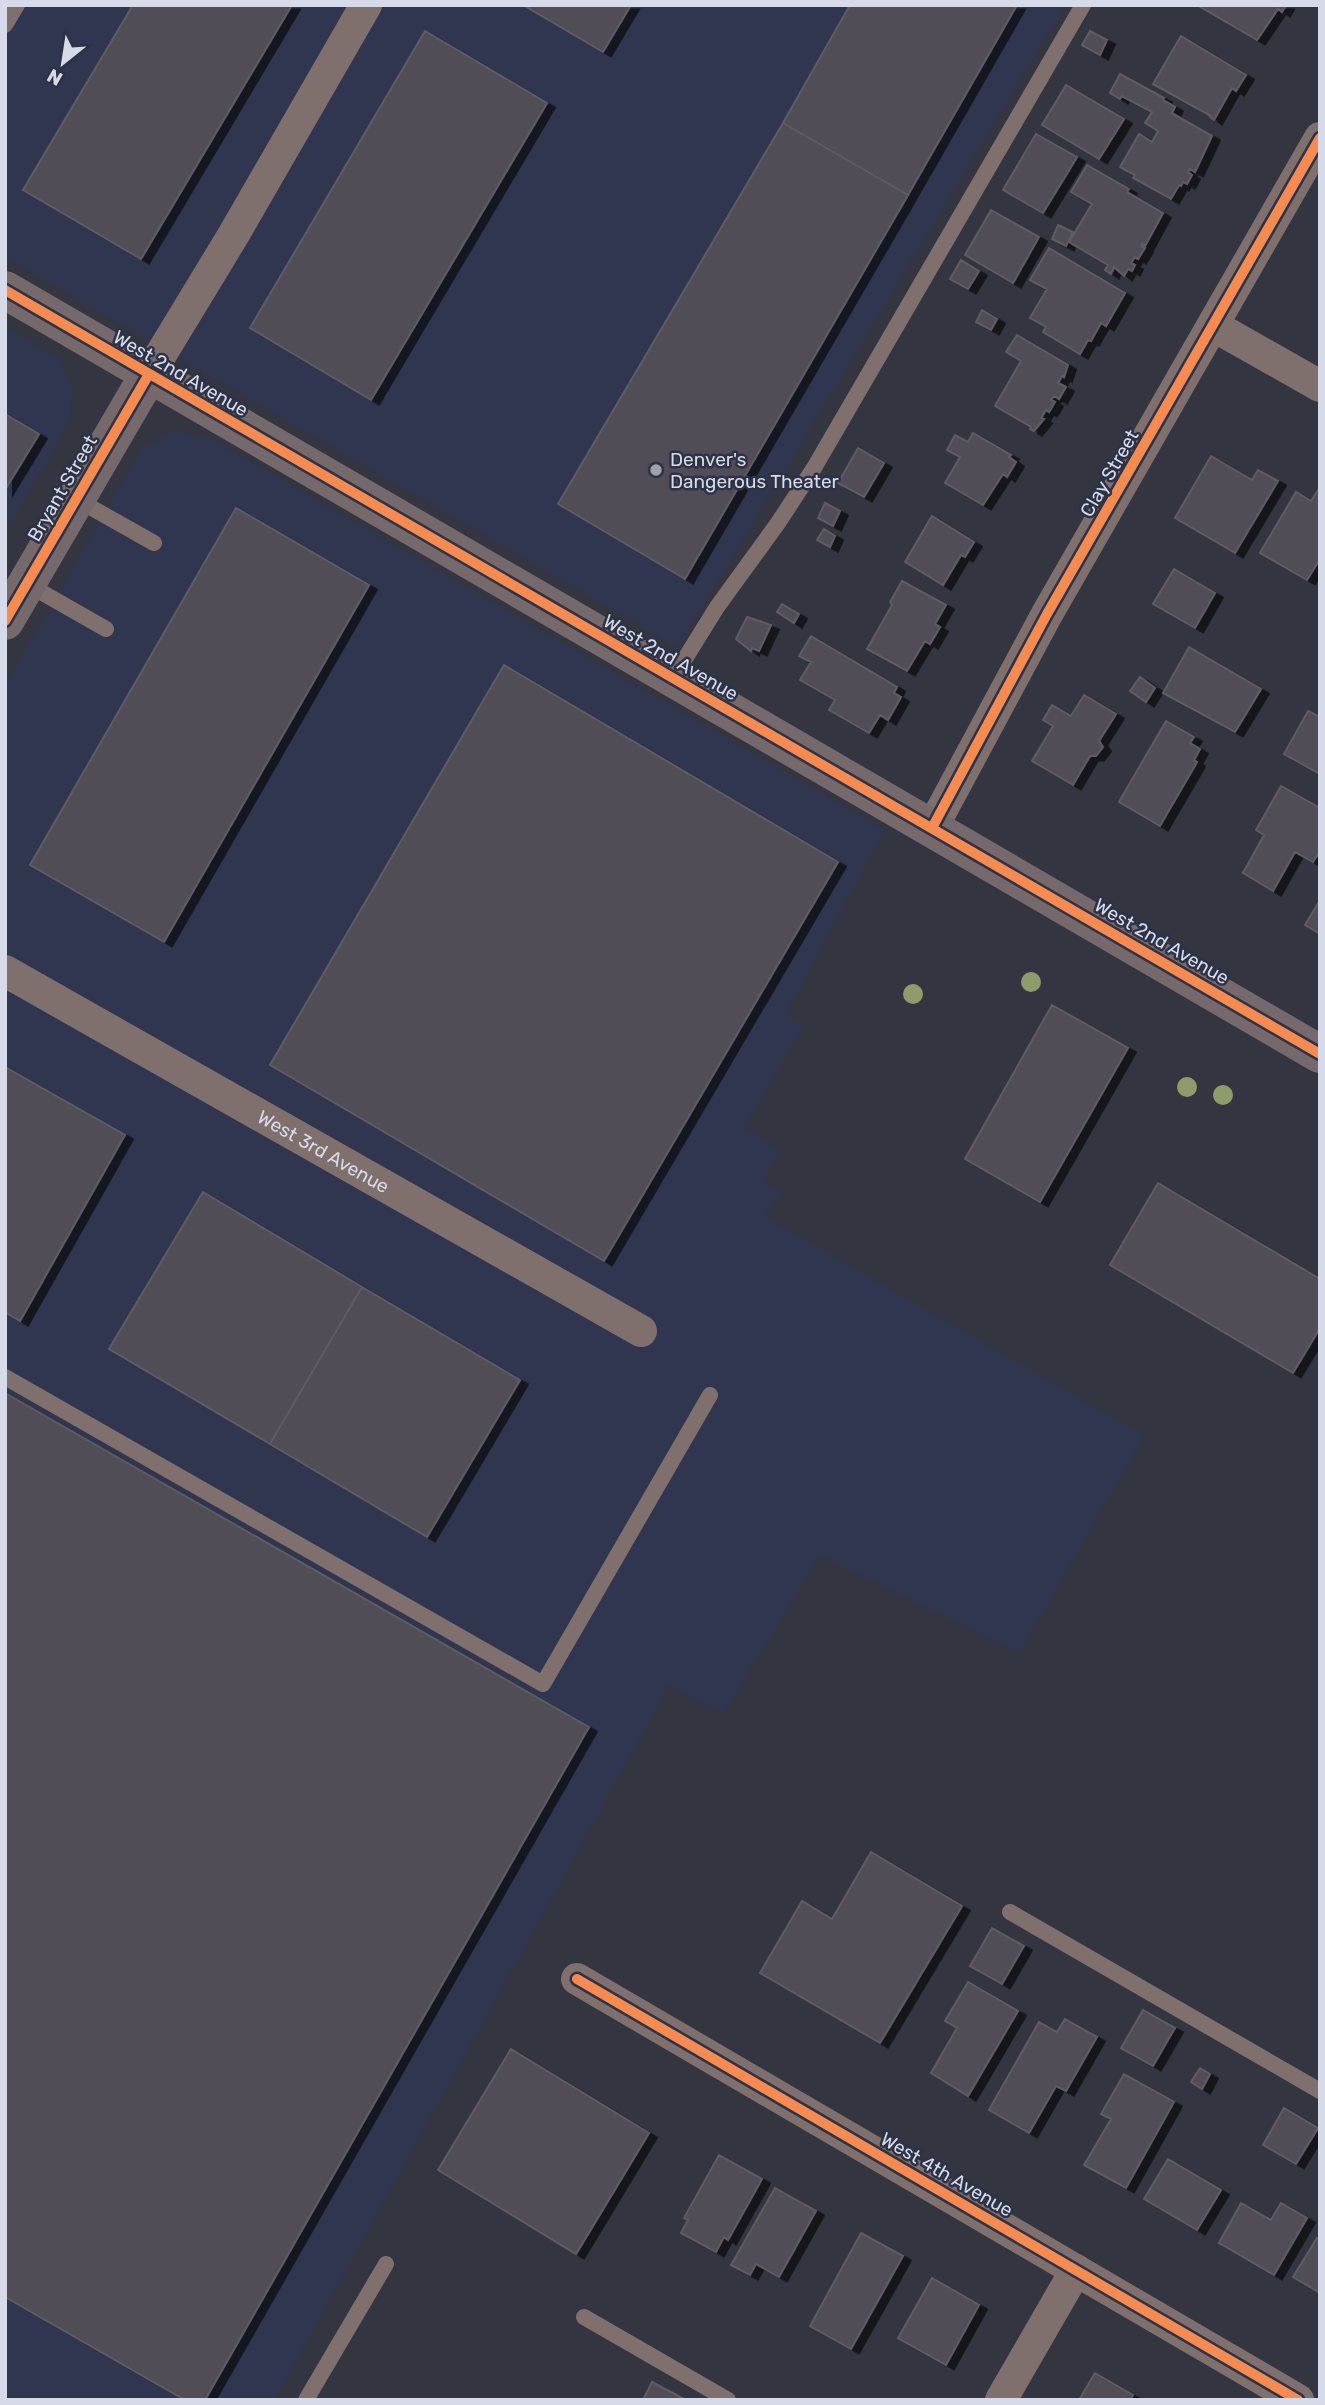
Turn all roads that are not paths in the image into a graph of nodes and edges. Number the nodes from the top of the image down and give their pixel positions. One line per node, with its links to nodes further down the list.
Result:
1 (17, 5): 4 (lane)
2 (366, 5): 8 (street, Bryant Street)
3 (1083, 5): 15 (lane)
4 (5, 25)
5 (1320, 138): 7 (street, Clay Street)
6 (5, 290): 8 (street, West 2nd Avenue)
7 (1214, 326): 9 (street); 16 (street, Clay Street)
8 (149, 373): 10 (street, Bryant Street); 15 (street, West 2nd Avenue)
9 (1320, 386)
10 (76, 499): 11 (lane); 12 (street, Bryant Street)
11 (154, 544)
12 (27, 584): 13 (street, Bryant Street); 14 (lane)
13 (5, 621)
14 (106, 629)
15 (673, 678): 16 (street, West 2nd Avenue)
16 (932, 828): 18 (street, West 2nd Avenue)
17 (5, 971): 19 (street, West 3rd Avenue)
18 (1320, 1054)
19 (641, 1331)
20 (5, 1377): 21 (lane)
21 (710, 1395)
22 (1010, 1912): 24 (lane)
23 (577, 1979): 26 (street, West 4th Avenue)
24 (1320, 2091)
25 (386, 2264): 28 (lane)
26 (1076, 2270): 30 (street); 31 (street, West 4th Avenue)
27 (584, 2316): 29 (lane)
28 (306, 2400)
29 (728, 2400)
30 (1001, 2400)
31 (1298, 2400)

